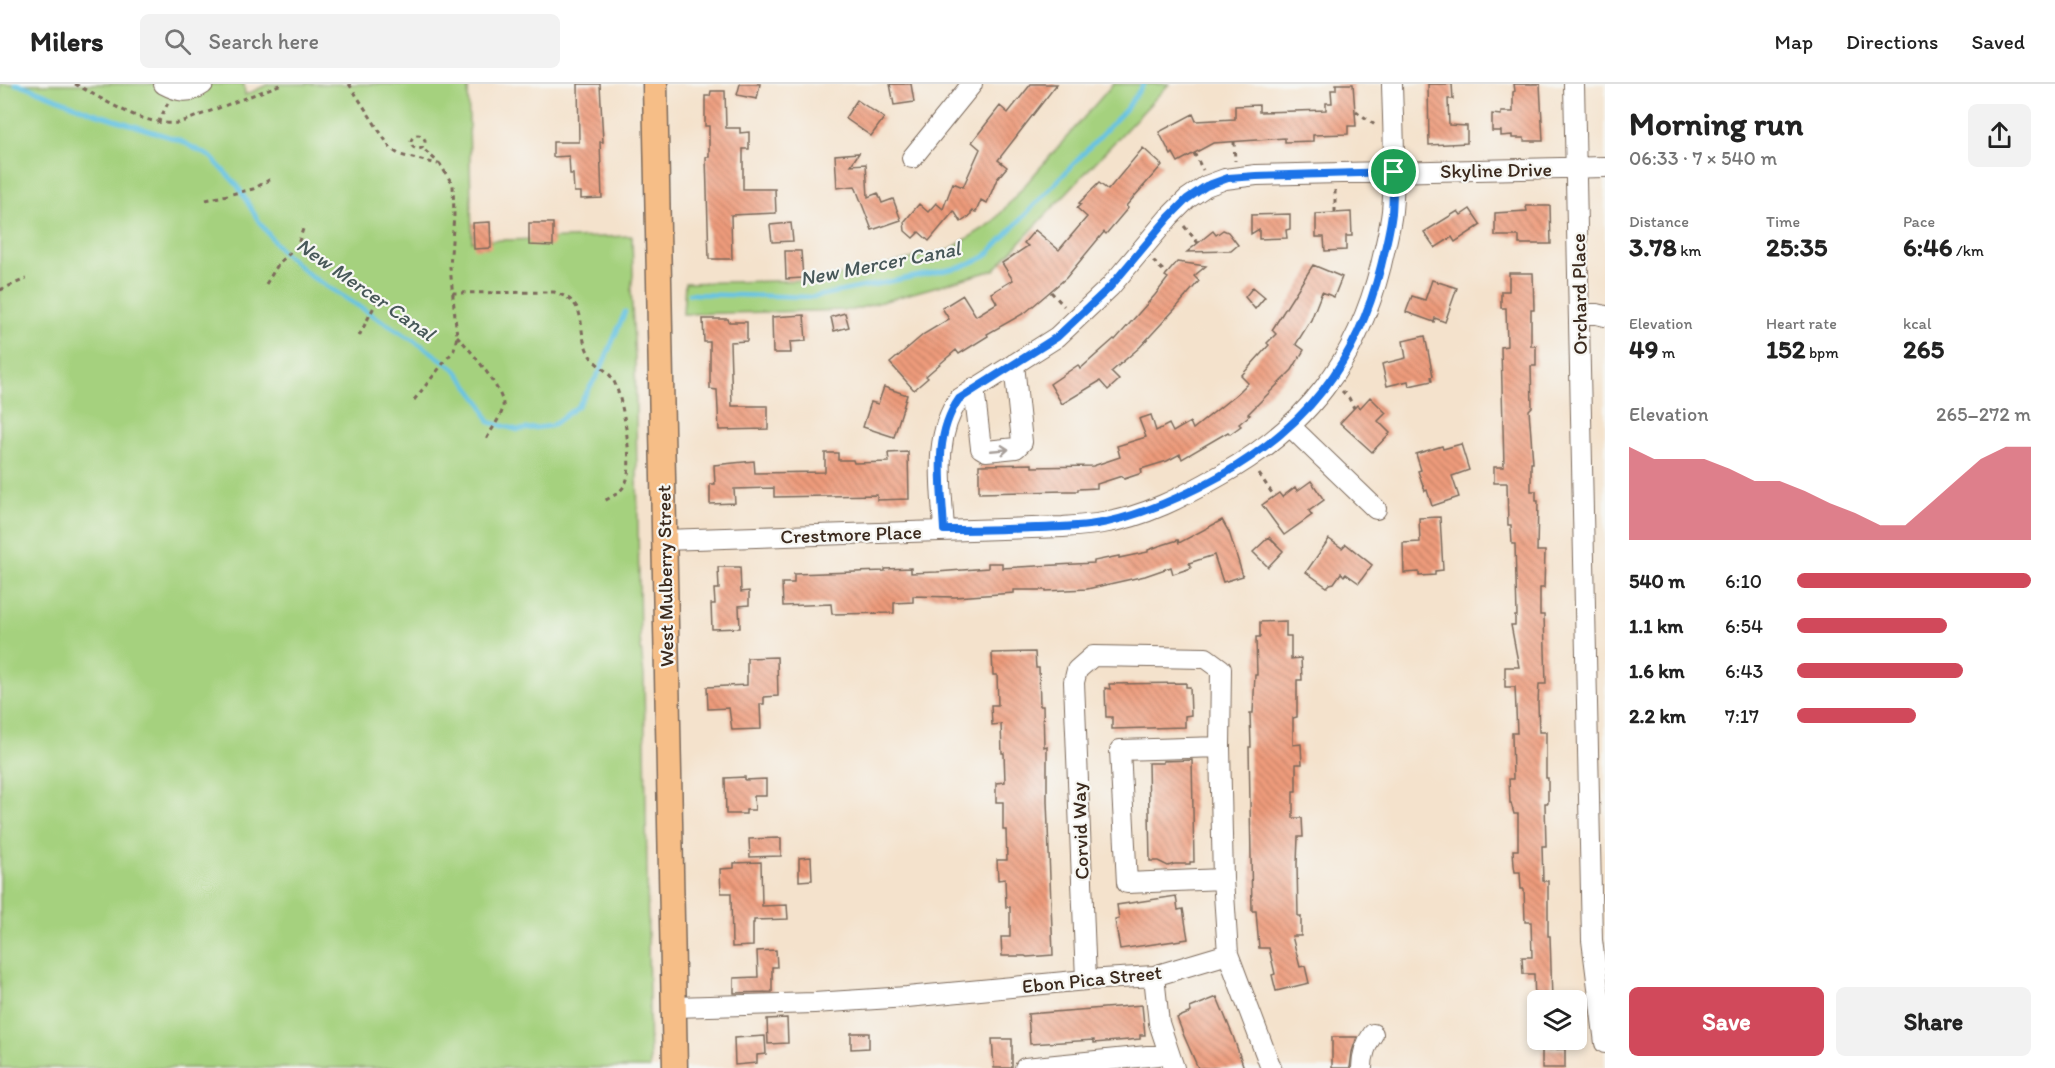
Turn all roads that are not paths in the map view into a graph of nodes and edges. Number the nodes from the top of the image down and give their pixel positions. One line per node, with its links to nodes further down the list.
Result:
1 (164, 84): 2 (street)
2 (203, 84)
3 (655, 84): 17 (main road, West Mulberry Street)
4 (972, 84): 7 (street)
5 (1392, 84): 10 (street, Crestmore Place)
6 (1574, 84): 9 (street, Orchard Place)
7 (912, 158)
8 (1605, 167): 9 (street, Skyline Drive)
9 (1576, 168): 10 (street, Skyline Drive); 11 (street, Orchard Place)
10 (1394, 172): 12 (street, Skyline Drive); 14 (street, Crestmore Place)
11 (1597, 314): 25 (street, Orchard Place)
12 (1014, 364): 13 (street, Skyline Drive); 13 (street, one-way to 12)
13 (974, 388): 16 (street, Skyline Drive)
14 (1291, 427): 15 (street); 16 (street, Crestmore Place)
15 (1376, 509)
16 (944, 530): 17 (street, Crestmore Place)
17 (664, 540): 23 (main road, West Mulberry Street)
18 (1220, 747): 19 (street); 19 (street); 22 (street, Corvid Way)
19 (1222, 879): 20 (street)
20 (1228, 954): 21 (street, Ebon Pica Street); 29 (street)
21 (1154, 976): 22 (street, Ebon Pica Street); 26 (street)
22 (1086, 980): 23 (street, Ebon Pica Street)
23 (674, 1007): 27 (main road, West Mulberry Street)
24 (1373, 1034): 30 (street)
25 (1605, 1043)
26 (1171, 1061): 28 (street)
27 (675, 1068)
28 (1025, 1068)
29 (1271, 1068)
30 (1362, 1068)

